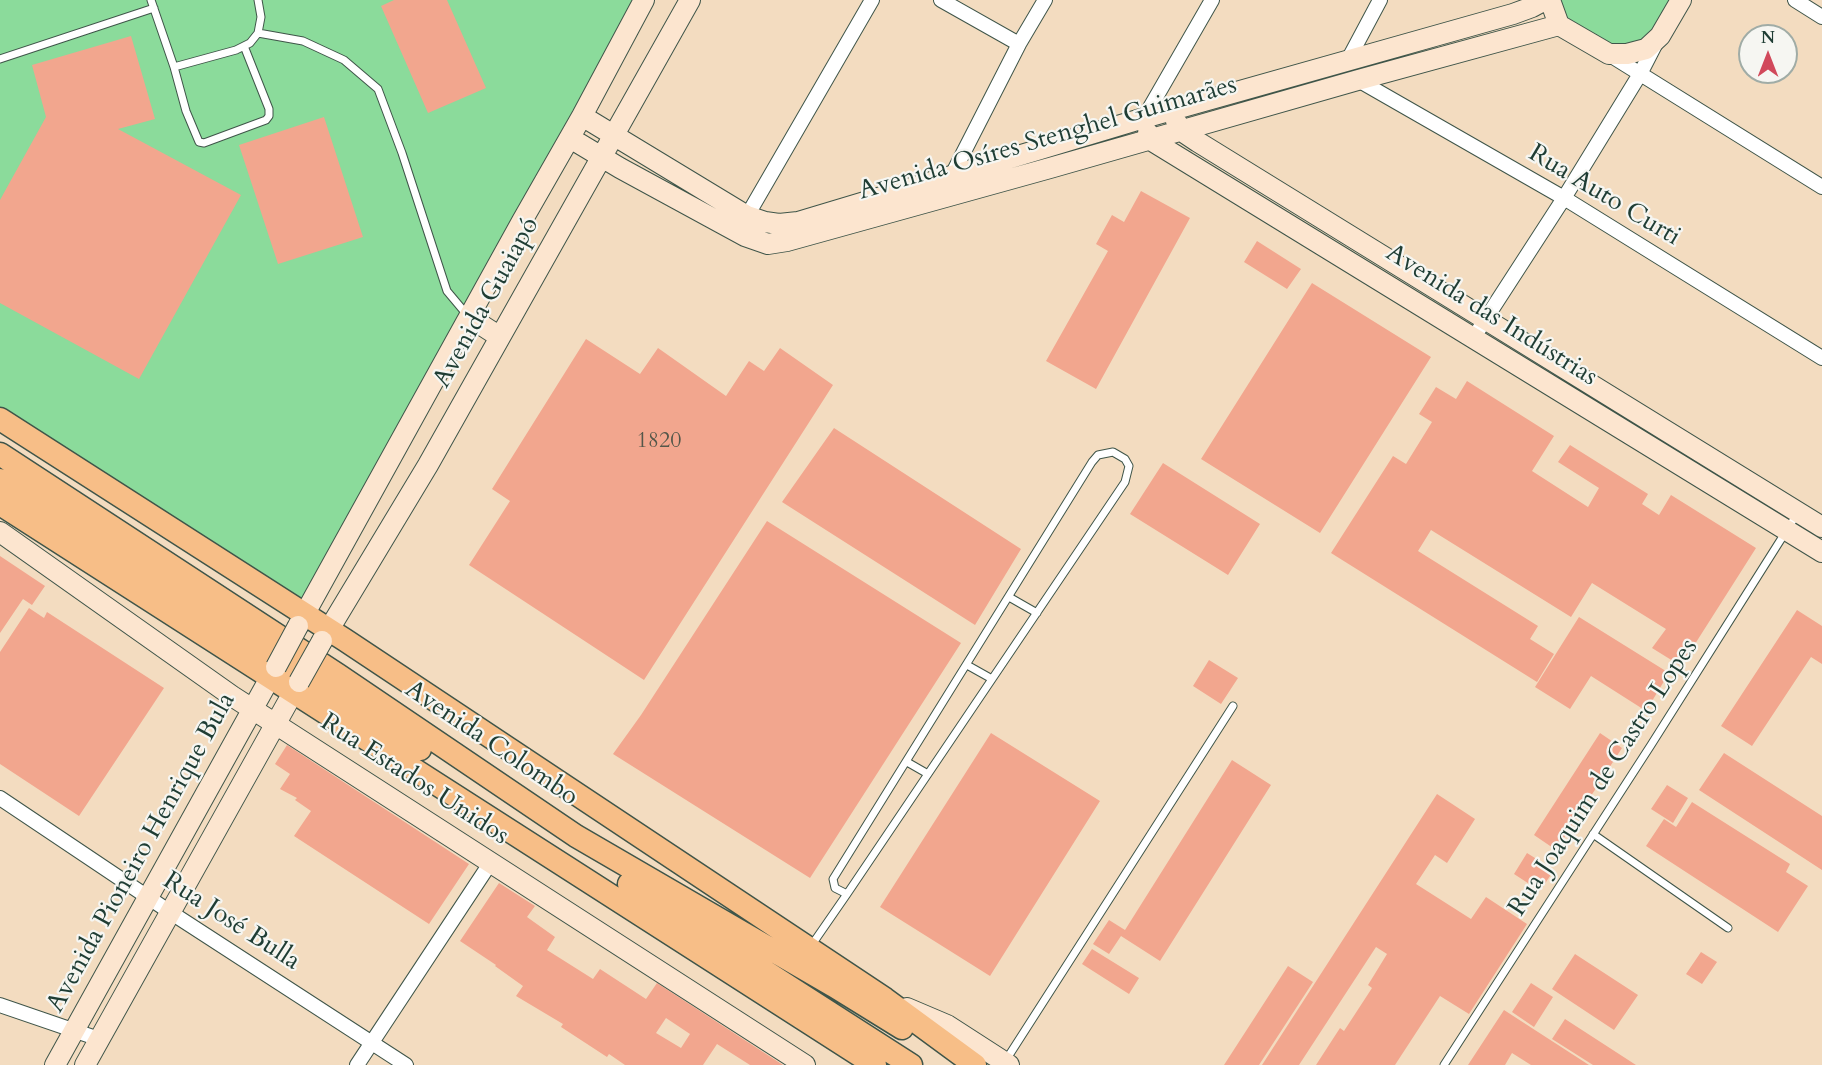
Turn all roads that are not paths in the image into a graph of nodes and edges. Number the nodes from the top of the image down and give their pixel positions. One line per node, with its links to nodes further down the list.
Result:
1 (151, 0): 14 (lane)
2 (258, 0): 17 (lane)
3 (644, 0): 29 (main road, Avenida Guaiapó)
4 (690, 0): 32 (main road, Avenida Guaiapó)
5 (872, 0): 39 (street)
6 (941, 0): 20 (street)
7 (1045, 0): 20 (street)
8 (1212, 0): 27 (street)
9 (1380, 0): 23 (street)
10 (1545, 0): 23 (main road, Avenida Osíres Stenghel Guimarães)
11 (1550, 0): 16 (main road)
12 (1681, 0): 18 (main road)
13 (1795, 0): 15 (street)
14 (154, 8): 22 (lane); 24 (lane)
15 (1822, 17)
16 (1559, 25): 21 (main road); 26 (main road, Avenida Osíres Stenghel Guimarães)
17 (258, 33): 19 (lane); 40 (lane)
18 (1660, 36): 21 (main road); 25 (street)
19 (244, 45): 24 (lane); 24 (lane)
20 (1019, 45): 36 (street)
21 (1609, 54): 25 (street)
22 (0, 59)
23 (1348, 60): 28 (main road, Avenida Osíres Stenghel Guimarães)
24 (174, 67)
25 (1640, 74): 37 (street); 38 (street)
26 (1358, 80): 31 (main road, Avenida Osíres Stenghel Guimarães); 38 (street, Rua Auto Curti)
27 (1155, 97): 28 (street); 30 (street)
28 (1170, 111): 30 (main road, Avenida Osíres Stenghel Guimarães); 31 (main road)
29 (582, 116): 32 (main road, Avenida Osíres Stenghel Guimarães); 33 (main road, Avenida Guaiapó)
30 (1144, 118): 34 (main road); 36 (main road, Avenida Osíres Stenghel Guimarães)
31 (1180, 130): 34 (main road, Avenida Osíres Stenghel Guimarães); 41 (main road, Avenida das Indústrias)
32 (613, 135): 35 (main road, Avenida Guaiapó); 39 (main road, Avenida Osíres Stenghel Guimarães)
33 (570, 138): 35 (main road, Avenida Osíres Stenghel Guimarães); 40 (main road, Avenida Guaiapó)
34 (1149, 139): 35 (main road, Avenida Osíres Stenghel Guimarães); 43 (main road, Avenida das Indústrias)
35 (600, 157): 42 (main road, Avenida Guaiapó)
36 (952, 175): 39 (main road, Avenida Osíres Stenghel Guimarães)
37 (1822, 187)
38 (1564, 198): 41 (street); 44 (street, Rua Auto Curti)
39 (747, 216)
40 (469, 317): 42 (main road); 56 (main road, Avenida Guaiapó)
41 (1487, 319): 43 (street); 49 (main road, Avenida das Indústrias)
42 (500, 337): 57 (main road, Avenida Guaiapó)
43 (1474, 337): 51 (main road, Avenida das Indústrias)
44 (1822, 358)
45 (0, 419): 56 (main road)
46 (0, 454): 88 (main road, Avenida Colombo)
47 (0, 480): 87 (main road, Avenida Colombo)
48 (0, 504): 59 (main road)
49 (1798, 513): 50 (main road, Avenida das Indústrias); 51 (lane, Rua Joaquim de Castro Lopes)
50 (1822, 527)
51 (1787, 530): 53 (main road, Avenida das Indústrias); 68 (lane, Rua Joaquim de Castro Lopes)
52 (0, 532): 63 (main road, Rua Estados Unidos)
53 (1822, 552)
54 (1009, 597): 55 (lane); 55 (lane); 58 (lane)
55 (1036, 613): 60 (lane)
56 (301, 620): 57 (main road); 59 (main road, Avenida Guaiapó, bridge)
57 (325, 635): 61 (main road, Avenida Guaiapó, bridge); 74 (main road)
58 (967, 665): 60 (lane); 65 (lane)
59 (273, 673): 61 (main road); 63 (main road, Avenida Pioneiro Henrique Bula)
60 (992, 679): 66 (lane)
61 (296, 687): 64 (main road, Avenida Pioneiro Henrique Bula); 86 (main road)
62 (1233, 706): 80 (lane)
63 (254, 709): 64 (main road, Rua Estados Unidos); 71 (main road, Avenida Pioneiro Henrique Bula)
64 (276, 723): 69 (main road, Rua Estados Unidos); 72 (main road, Avenida Pioneiro Henrique Bula)
65 (907, 762): 66 (lane); 70 (lane)
66 (928, 774): 70 (lane)
67 (0, 798): 71 (street, Rua José Bulla)
68 (1593, 834): 73 (lane); 90 (lane, Rua Joaquim de Castro Lopes)
69 (491, 862): 79 (street); 85 (main road, Rua Estados Unidos)
70 (847, 894): 74 (lane)
71 (148, 897): 72 (street, Rua José Bulla); 77 (main road, Avenida Pioneiro Henrique Bula)
72 (170, 912): 78 (main road, Avenida Pioneiro Henrique Bula); 79 (street, Rua José Bulla)
73 (1728, 928)
74 (809, 949): 75 (main road)
75 (885, 999): 80 (main road); 89 (main road)
76 (0, 1005): 77 (street)
77 (74, 1030): 78 (street); 81 (main road, Avenida Pioneiro Henrique Bula)
78 (99, 1039): 82 (main road, Avenida Pioneiro Henrique Bula)
79 (370, 1042): 83 (street); 84 (street, Rua José Bulla)
80 (1007, 1064)
81 (55, 1065)
82 (85, 1065)
83 (357, 1065)
84 (406, 1065)
85 (805, 1065)
86 (875, 1065)
87 (910, 1065)
88 (960, 1065)
89 (975, 1065)
90 (1444, 1065)

